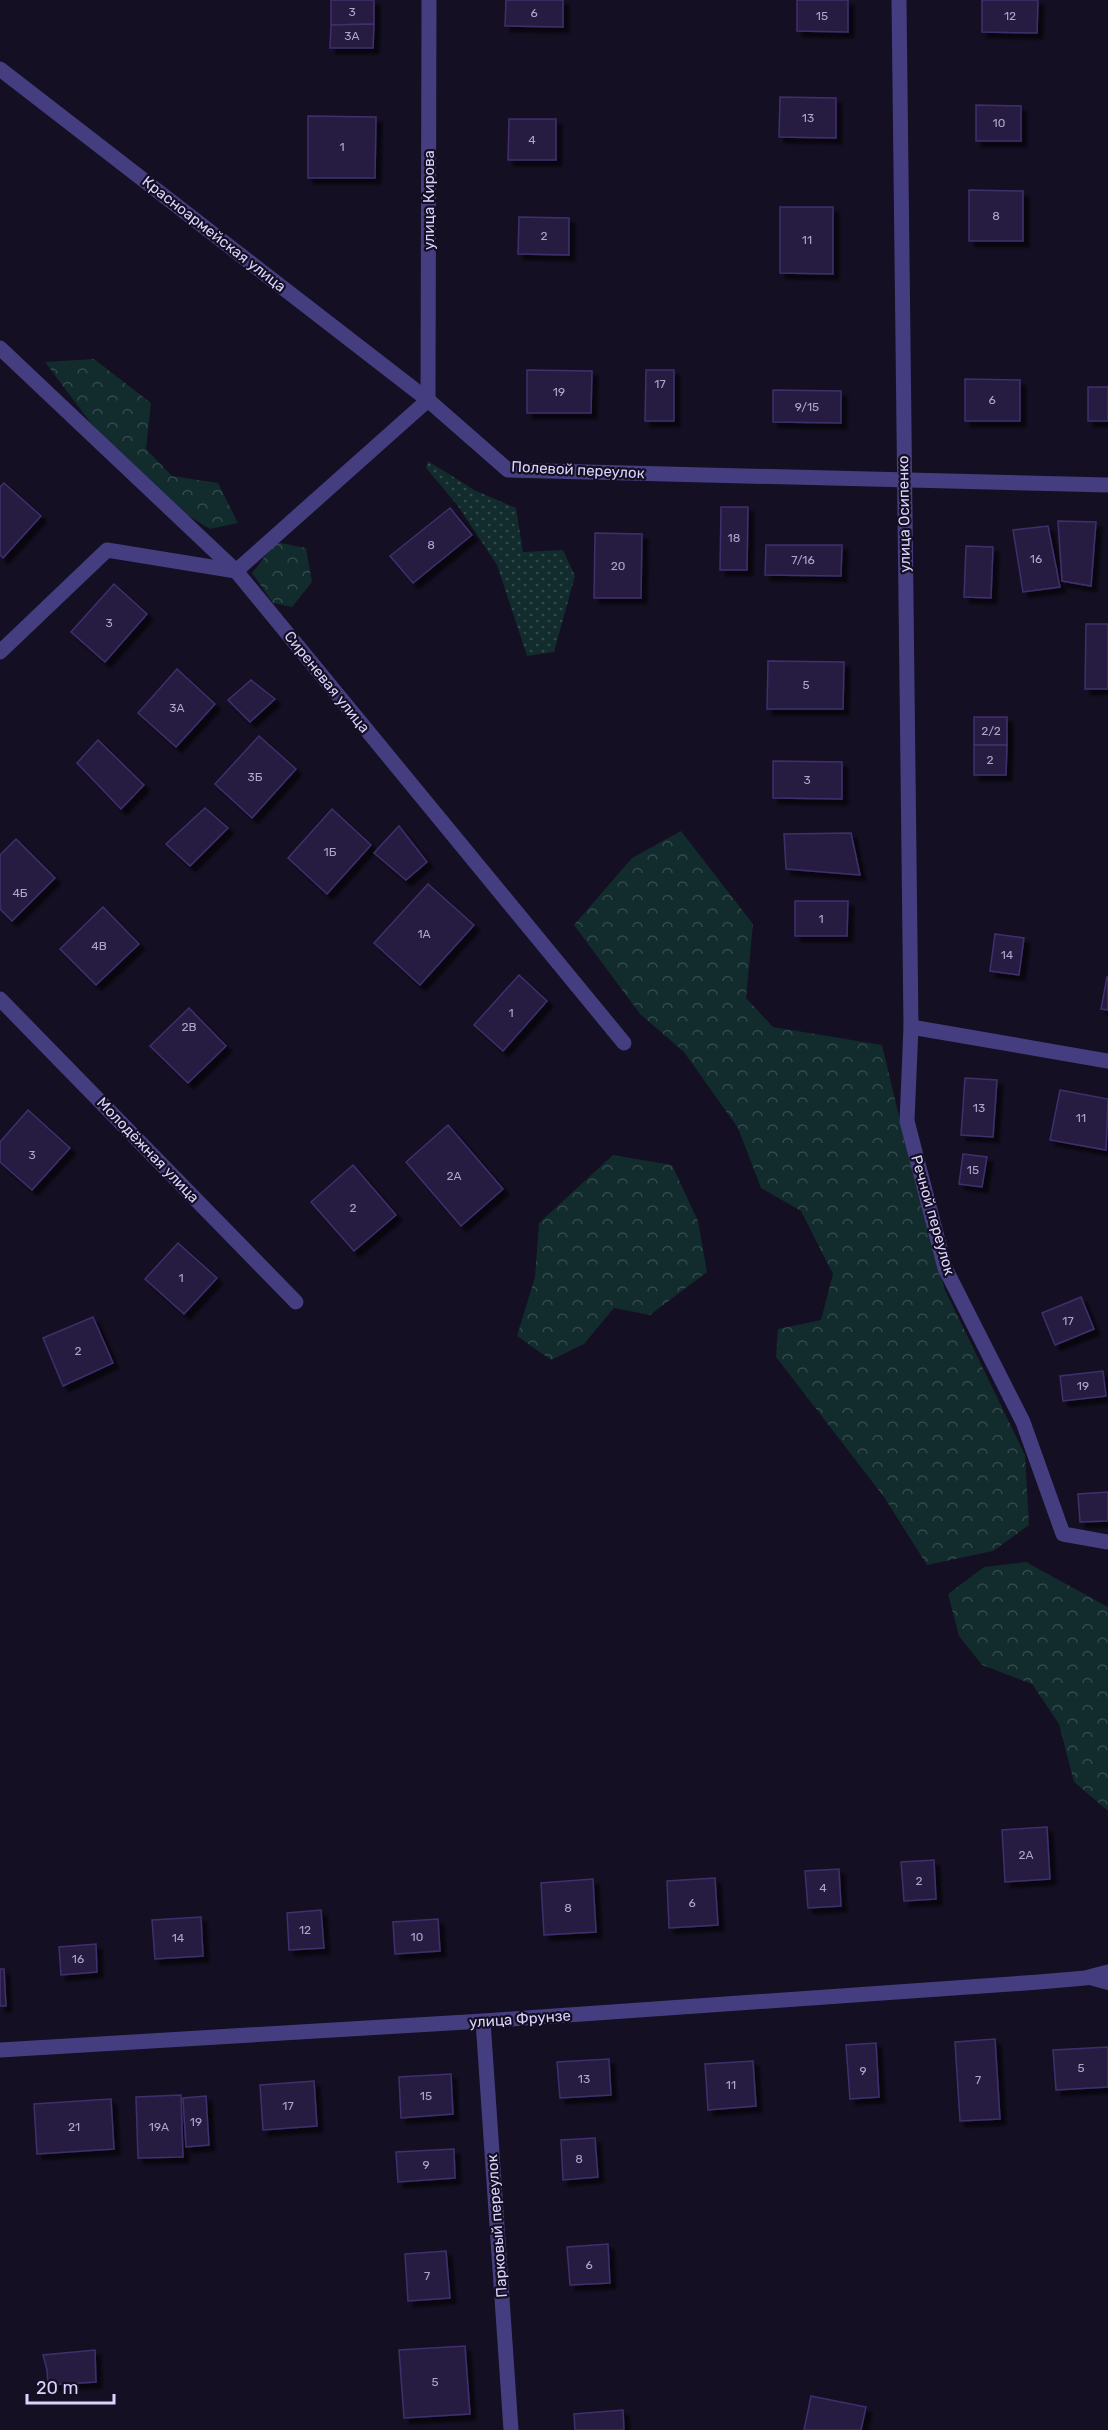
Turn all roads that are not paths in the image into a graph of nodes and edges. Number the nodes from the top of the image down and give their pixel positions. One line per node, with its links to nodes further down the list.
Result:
1 (429, 0): 5 (street, улица Кирова)
2 (899, 0): 6 (street, улица Осипенко)
3 (0, 69): 5 (street, Красноармейская улица)
4 (0, 348): 8 (street, Сиреневая улица)
5 (428, 400): 6 (street, Полевой переулок); 8 (street)
6 (903, 482): 7 (street, Полевой переулок); 11 (street, улица Осипенко)
7 (1108, 485)
8 (236, 571): 9 (street); 12 (street, Сиреневая улица)
9 (0, 652)
10 (0, 999): 14 (street, Молодёжная улица)
11 (911, 1027): 13 (street); 15 (street, Речной переулок)
12 (624, 1043)
13 (1108, 1061)
14 (296, 1302)
15 (1108, 1542)
16 (1108, 1972): 17 (street, улица Фрунзе)
17 (1084, 1978): 18 (lane); 19 (street, улица Фрунзе)
18 (1108, 1984)
19 (483, 2021): 20 (street, улица Фрунзе); 21 (street, Парковый переулок)
20 (0, 2050)
21 (511, 2430)

